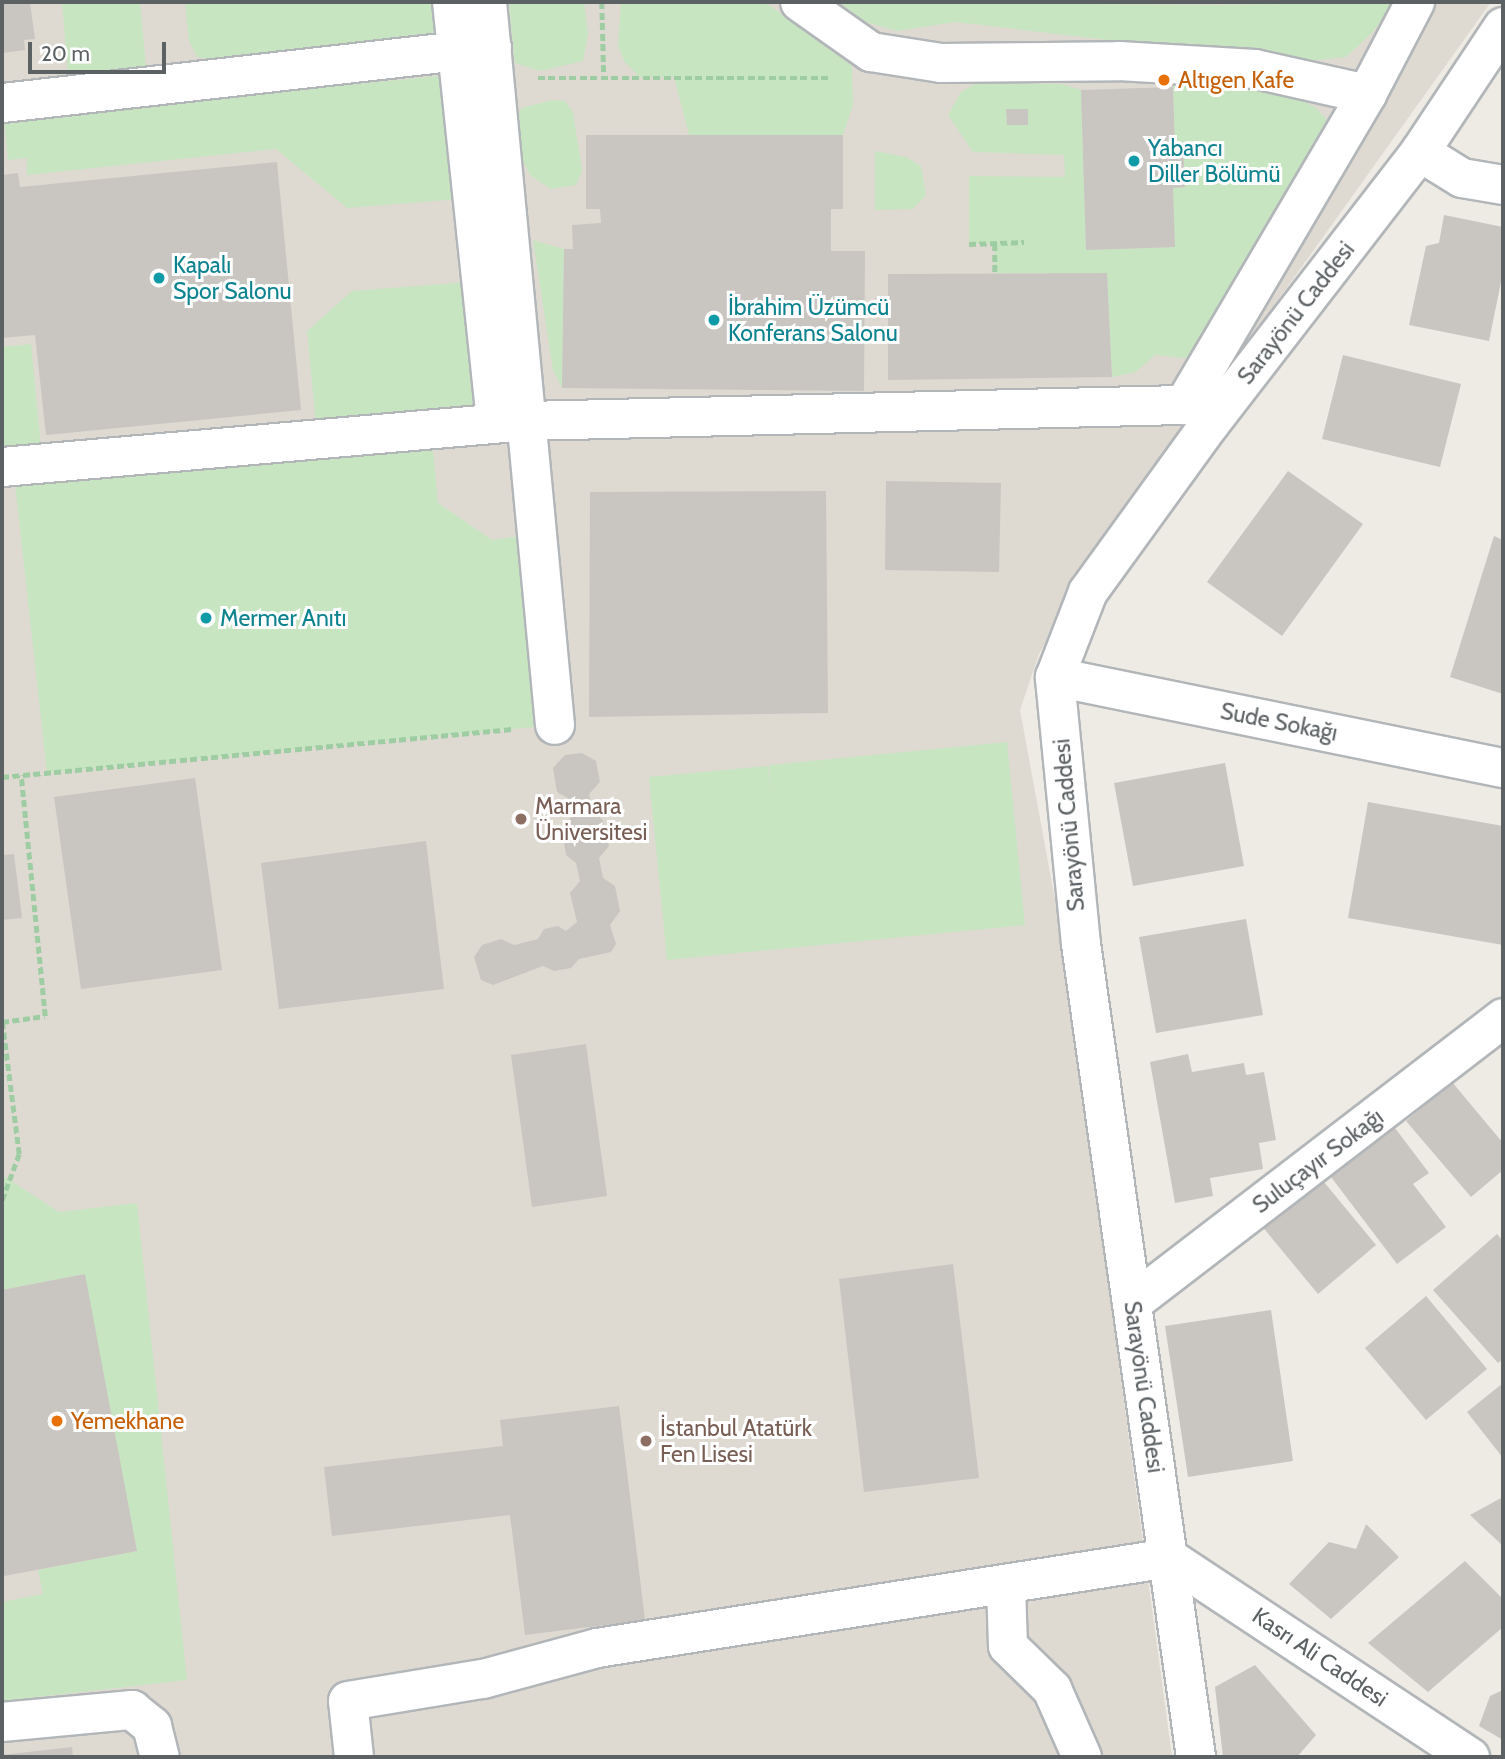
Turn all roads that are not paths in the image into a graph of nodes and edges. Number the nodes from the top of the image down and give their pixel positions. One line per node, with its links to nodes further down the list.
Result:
1 (452, 2): 6 (street)
2 (486, 2): 6 (street)
3 (800, 2): 7 (street)
4 (1415, 2): 7 (street)
5 (1503, 27): 9 (street, Sarayönü Caddesi)
6 (482, 60): 8 (street); 11 (street)
7 (1367, 94): 11 (street)
8 (3, 103)
9 (1420, 152): 10 (street); 13 (street, Sarayönü Caddesi)
10 (1503, 185)
11 (511, 422): 12 (street); 14 (street)
12 (2, 467)
13 (1055, 677): 15 (street, Sude Sokağı); 17 (street, Sarayönü Caddesi)
14 (555, 725)
15 (1503, 768)
16 (1503, 1018): 17 (street, Suluçayır Sokağı)
17 (1132, 1303): 18 (street, Sarayönü Caddesi)
18 (1169, 1558): 19 (street); 24 (street, Sarayönü Caddesi); 25 (street, Kasrı Ali Caddesi)
19 (1006, 1586): 22 (street); 23 (street)
20 (2, 1722): 21 (street)
21 (160, 1757)
22 (354, 1757)
23 (1082, 1757)
24 (1196, 1757)
25 (1471, 1757)

